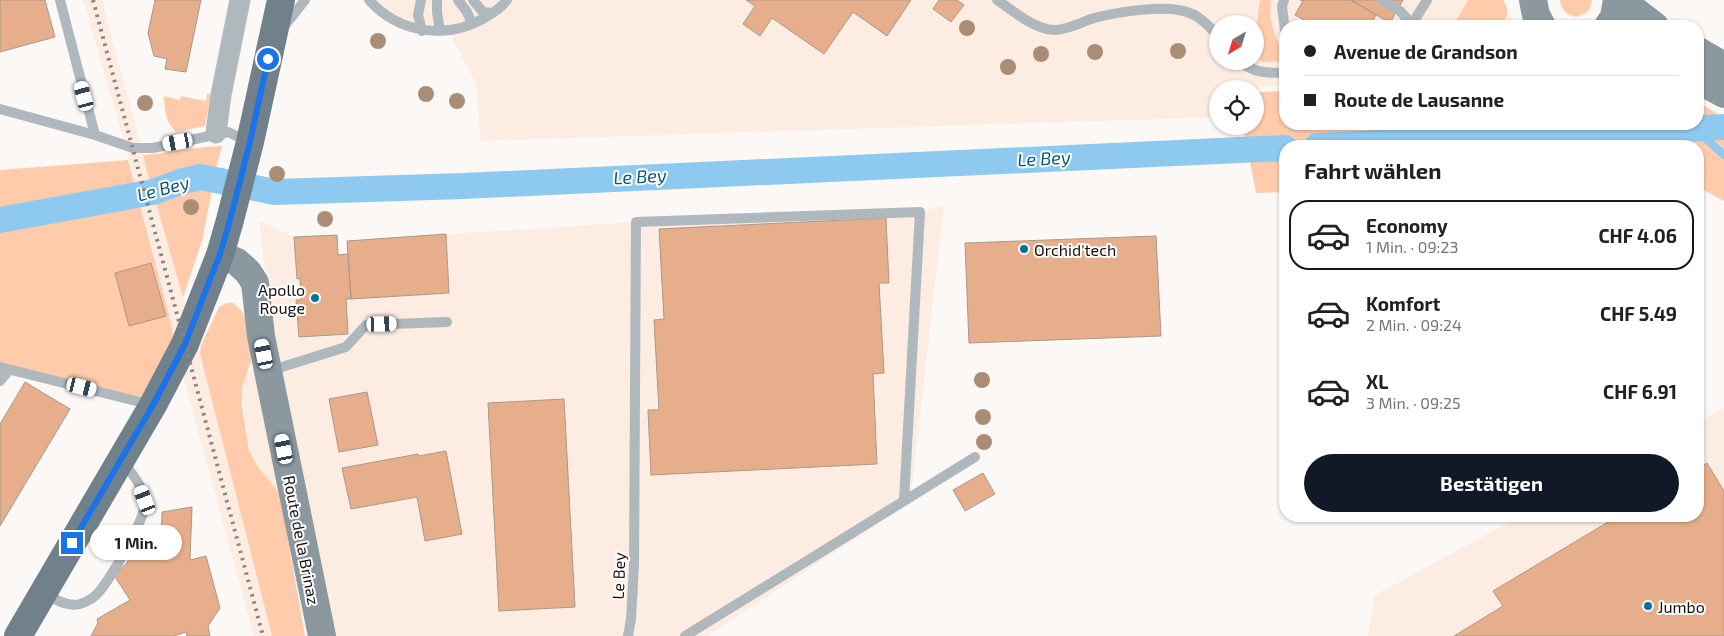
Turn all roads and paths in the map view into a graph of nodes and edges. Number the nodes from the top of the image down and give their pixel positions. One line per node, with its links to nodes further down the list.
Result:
1 (60, 0): 34 (lane)
2 (240, 0): 33 (street)
3 (281, 0): 27 (main road)
4 (305, 0): 27 (lane)
5 (369, 0): 25 (lane)
6 (421, 0): 25 (lane)
7 (437, 0): 26 (lane)
8 (458, 0): 23 (lane)
9 (473, 0): 17 (lane)
10 (508, 0): 17 (lane)
11 (997, 0): 24 (lane)
12 (1284, 0): 18 (lane)
13 (1382, 0): 19 (lane)
14 (1617, 0): 21 (street)
15 (1621, 0): 22 (street)
16 (1423, 1): 20 (lane)
17 (492, 13): 23 (lane)
18 (1284, 20)
19 (1408, 20)
20 (1415, 20)
21 (1612, 20)
22 (1647, 20)
23 (472, 24): 26 (lane)
24 (1209, 27)
25 (422, 31): 26 (lane)
26 (440, 31)
27 (272, 43): 35 (main road)
28 (1704, 62): 31 (street)
29 (1251, 70): 30 (lane)
30 (1279, 73)
31 (1715, 82)
32 (0, 109): 34 (lane)
33 (216, 134): 34 (lane); 35 (lane)
34 (94, 135)
35 (250, 142): 36 (main road)
36 (220, 254): 39 (street, Route de la Brinaz); 41 (main road)
37 (446, 322): 39 (lane)
38 (5, 368): 40 (lane); 41 (lane)
39 (268, 372): 47 (street, Route de la Brinaz)
40 (0, 381)
41 (153, 405): 43 (main road)
42 (975, 457): 44 (lane)
43 (121, 458): 45 (main road); 45 (lane)
44 (904, 500): 48 (lane, Le Bey); 49 (lane)
45 (42, 594): 46 (main road)
46 (18, 636)
47 (322, 636)
48 (628, 636)
49 (685, 636)

